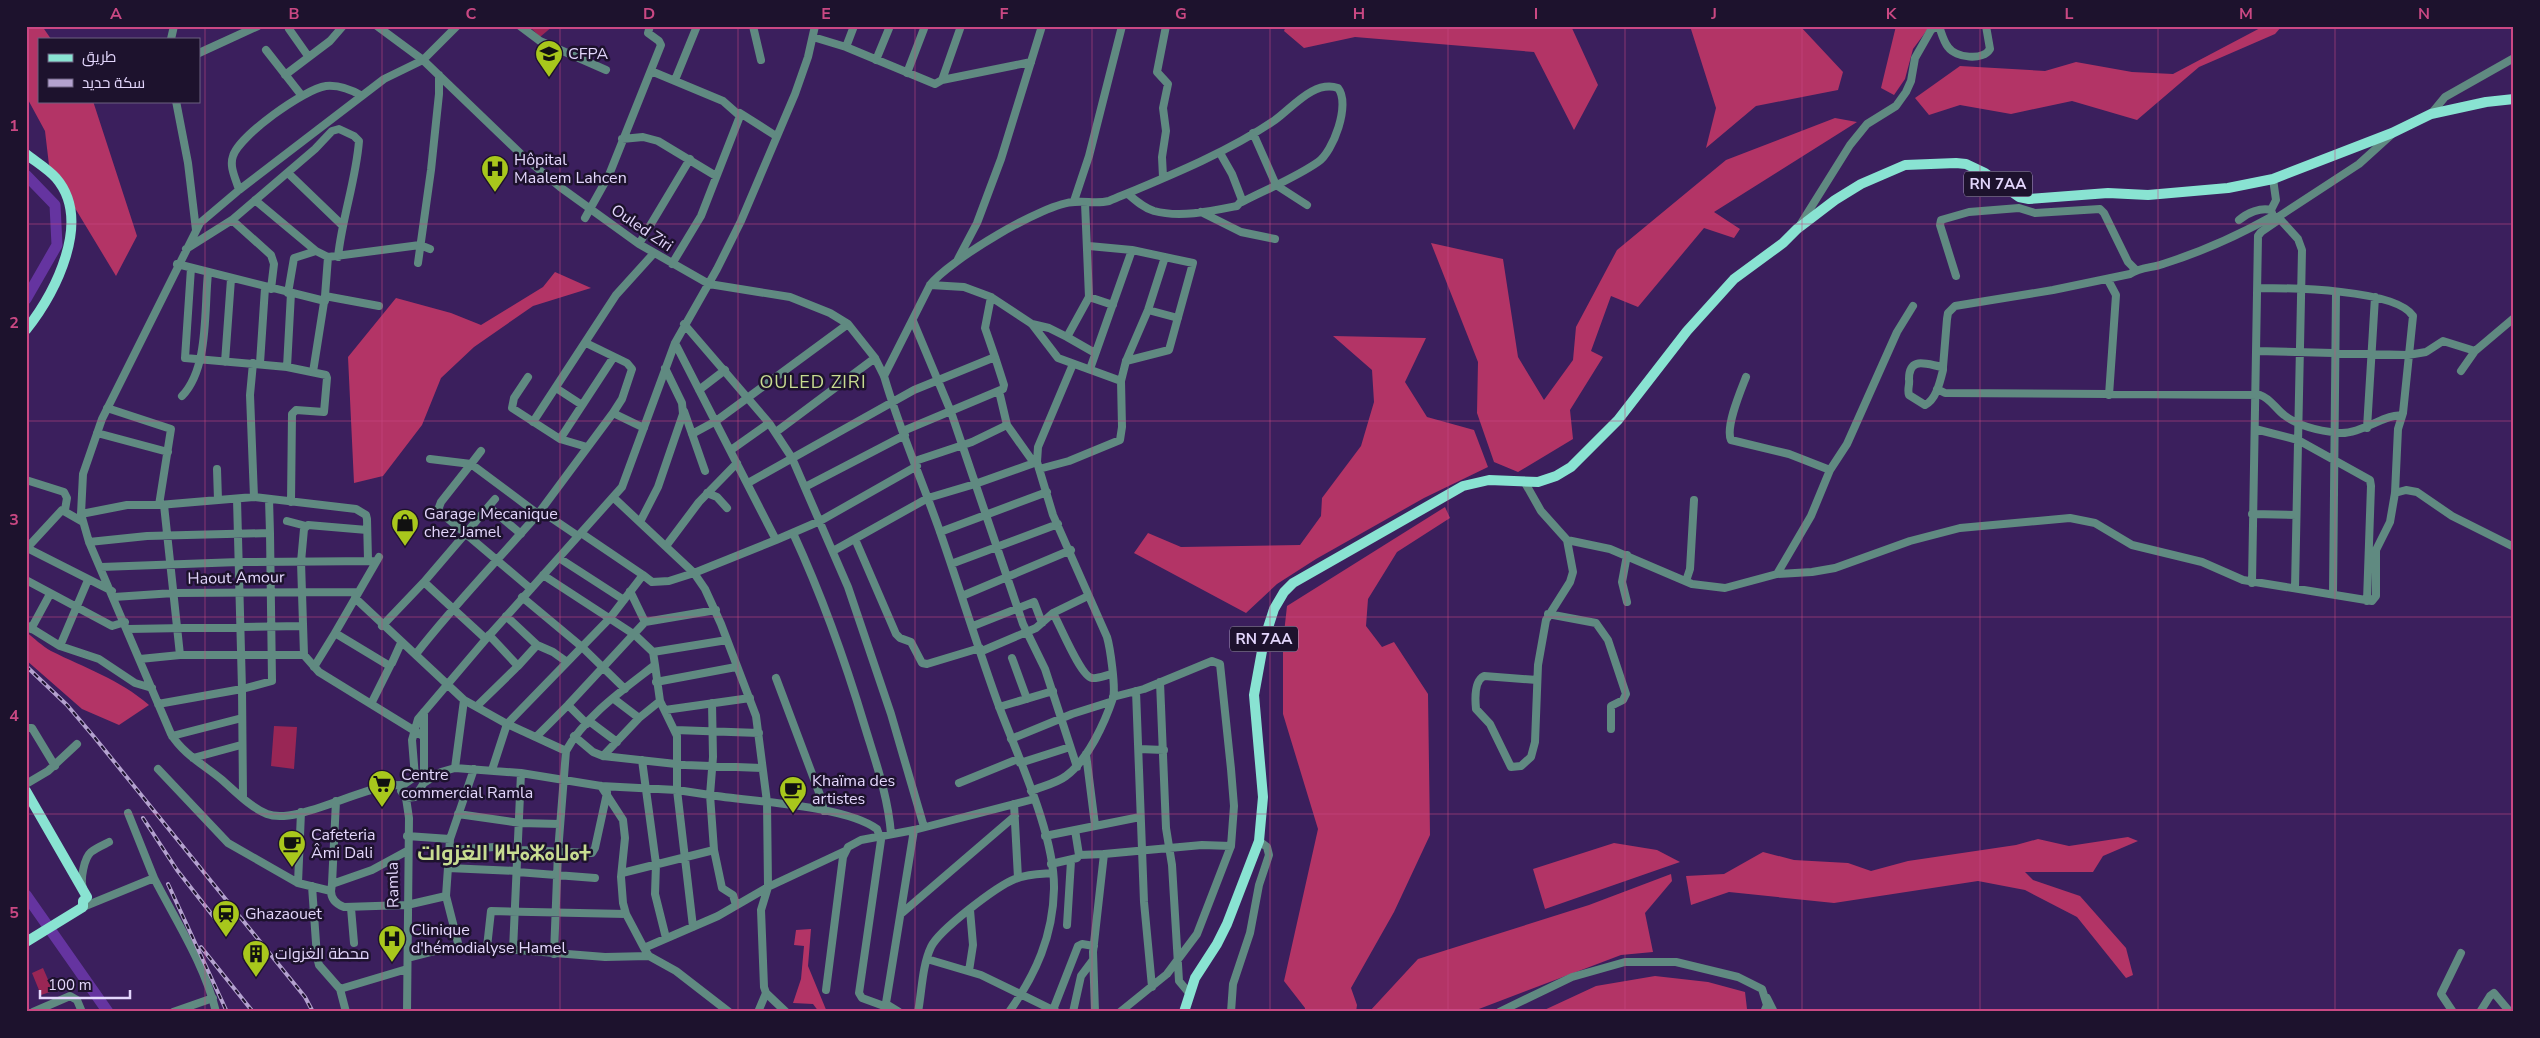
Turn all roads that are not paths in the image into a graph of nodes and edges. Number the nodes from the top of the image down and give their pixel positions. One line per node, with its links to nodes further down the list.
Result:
1 (258, 26): 22 (street)
2 (343, 26): 23 (street)
3 (377, 26): 25 (street, Ouled Ziri)
4 (457, 26): 25 (street)
5 (520, 26): 29 (street)
6 (650, 26): 30 (street)
7 (697, 26): 34 (street)
8 (753, 26): 26 (street)
9 (815, 26): 19 (street)
10 (854, 26): 20 (street)
11 (890, 26): 27 (street)
12 (926, 26): 31 (street)
13 (961, 26): 35 (street)
14 (1042, 26): 28 (street)
15 (1122, 26): 59 (street)
16 (1166, 26): 53 (street)
17 (1986, 26): 71 (street)
18 (289, 30): 23 (street)
19 (813, 37): 20 (street); 46 (street)
20 (846, 47): 27 (street)
21 (266, 50): 32 (street)
22 (200, 53)
23 (308, 56): 32 (street)
24 (2514, 58): 43 (street)
25 (423, 60): 33 (street, Ouled Ziri); 38 (street)
26 (761, 60)
27 (876, 60): 31 (street)
28 (1031, 62): 35 (street); 85 (street)
29 (606, 70)
30 (651, 71): 34 (street); 47 (street)
31 (908, 73): 35 (street)
32 (285, 75): 37 (street)
33 (439, 75): 36 (street, Ouled Ziri); 40 (street)
34 (675, 80): 42 (street)
35 (942, 80)
36 (452, 87): 40 (street); 64 (street, Ouled Ziri)
37 (302, 96): 38 (street); 56 (street)
38 (362, 96): 56 (street)
39 (2514, 99): 43 (main road, RN 7AA)
40 (438, 100): 75 (street)
41 (176, 102): 72 (street)
42 (740, 113): 46 (street); 52 (street)
43 (2431, 114): 45 (main road, RN 7AA)
44 (1253, 133): 48 (street); 55 (street); 55 (street)
45 (2392, 134): 54 (main road, RN 7AA); 66 (street)
46 (776, 136): 95 (street)
47 (622, 139): 50 (street); 64 (street)
48 (1220, 153): 53 (street); 60 (street)
49 (26, 154): 116 (main road)
50 (690, 159): 52 (street); 74 (street)
51 (288, 173): 58 (street); 70 (street); 70 (street)
52 (716, 176): 88 (street)
53 (1163, 177): 57 (street)
54 (2273, 179): 62 (main road, RN 7AA); 66 (street)
55 (1276, 185): 60 (street); 63 (street)
56 (239, 190): 72 (street)
57 (1128, 194): 61 (street); 65 (street)
58 (255, 200): 68 (street); 80 (street)
59 (1074, 202): 61 (street); 85 (street)
60 (1242, 202): 65 (street)
61 (1085, 203): 76 (street)
62 (2028, 204): 71 (main road, RN 7AA); 90 (street); 92 (street)
63 (1307, 205)
64 (590, 208): 67 (street); 74 (street, Ouled Ziri)
65 (1202, 212): 73 (street)
66 (2276, 216): 69 (street); 90 (street); 97 (street); 99 (street)
67 (584, 218)
68 (232, 220): 78 (street); 98 (street)
69 (2239, 220)
70 (342, 226): 83 (street)
71 (1797, 229): 193 (main road, RN 7AA)
72 (196, 230): 78 (street)
73 (1275, 239)
74 (639, 244): 81 (street, Ouled Ziri)
75 (420, 245): 77 (street); 83 (street); 86 (street)
76 (1089, 246): 79 (street); 103 (street)
77 (430, 249)
78 (185, 250): 87 (street)
79 (1132, 250): 84 (street); 106 (street)
80 (316, 251): 82 (street); 101 (street)
81 (654, 253): 88 (street, Ouled Ziri); 118 (street)
82 (328, 257): 83 (street); 105 (street)
83 (338, 257)
84 (1165, 257): 109 (street); 110 (street)
85 (958, 259): 96 (street)
86 (418, 263)
87 (178, 264): 89 (street); 157 (street)
88 (672, 264): 95 (street, Ouled Ziri)
89 (191, 268): 91 (street); 130 (street)
90 (2136, 270): 94 (street)
91 (208, 273): 93 (street); 130 (street)
92 (1956, 276)
93 (231, 279): 98 (street); 132 (street)
94 (2108, 280): 136 (street); 151 (street)
95 (709, 284): 113 (street); 114 (street, Ouled Ziri)
96 (930, 285): 102 (street); 112 (street)
97 (2258, 288): 99 (street); 121 (street)
98 (268, 289): 101 (street); 133 (street)
99 (2301, 289): 100 (street); 122 (street)
100 (2336, 292): 104 (street); 124 (street)
101 (290, 293): 105 (street); 135 (street)
102 (991, 297): 115 (street); 127 (street)
103 (1089, 297): 106 (street); 117 (street)
104 (2375, 297): 125 (street); 126 (street)
105 (325, 299): 107 (street); 141 (street)
106 (1113, 305): 123 (street)
107 (378, 306)
108 (1913, 306): 190 (street)
109 (1148, 310): 110 (street); 131 (street)
110 (1178, 318): 131 (street)
111 (2514, 318): 120 (street)
112 (913, 321): 142 (street); 145 (street)
113 (684, 324): 119 (street); 139 (street)
114 (848, 324): 129 (street, Ouled Ziri); 154 (street)
115 (1032, 324): 117 (street); 134 (street)
116 (26, 330)
117 (1067, 337): 123 (street)
118 (586, 343): 128 (street); 147 (street)
119 (675, 343): 137 (street); 149 (street)
120 (2475, 351): 126 (street); 140 (street)
121 (2256, 352): 122 (street); 152 (street)
122 (2300, 352): 124 (street); 166 (street)
123 (1095, 353): 138 (street)
124 (2334, 353): 125 (street); 171 (street)
125 (2370, 354): 126 (street); 168 (street)
126 (2408, 355): 161 (street)
127 (995, 356): 145 (street); 150 (street)
128 (613, 358): 156 (street); 160 (street)
129 (876, 358): 142 (street, Ouled Ziri); 170 (street)
130 (200, 360): 132 (street); 153 (street)
131 (1126, 361): 146 (street)
132 (225, 362): 133 (street)
133 (257, 363): 135 (street); 200 (street)
134 (1072, 364): 138 (street); 188 (street)
135 (287, 367): 141 (street)
136 (1943, 367): 148 (street); 148 (street)
137 (665, 368): 158 (street); 167 (street)
138 (1090, 369): 146 (street)
139 (725, 370): 149 (street); 154 (street)
140 (2461, 371)
141 (313, 372): 208 (street)
142 (884, 376): 155 (street, Ouled Ziri)
143 (1746, 376): 190 (street)
144 (528, 377): 163 (street)
145 (939, 379): 155 (street); 159 (street)
146 (1121, 381): 188 (street)
147 (556, 388): 156 (street); 163 (street)
148 (1937, 389): 151 (street)
149 (698, 390): 162 (street)
150 (999, 391): 159 (street); 165 (street)
151 (2109, 395): 152 (street)
152 (2256, 395): 166 (street); 169 (street)
153 (182, 396)
154 (747, 397): 162 (street); 164 (street)
155 (893, 402): 173 (street, Ouled Ziri); 182 (street)
156 (582, 405): 175 (street)
157 (107, 408): 172 (street); 181 (street)
158 (684, 411): 174 (street); 220 (street)
159 (951, 412): 173 (street); 177 (street)
160 (613, 413): 167 (street); 178 (street)
161 (2402, 416): 168 (street); 199 (street)
162 (716, 420): 174 (street); 179 (street)
163 (534, 422): 175 (street)
164 (769, 423): 170 (street); 179 (street)
165 (1007, 425): 177 (street); 188 (street)
166 (2298, 425): 171 (street); 176 (street)
167 (644, 428): 202 (street)
168 (2367, 428): 171 (street)
169 (2255, 429): 176 (street); 215 (street)
170 (776, 432): 182 (street)
171 (2333, 432): 183 (street)
172 (97, 433): 181 (street); 217 (street)
173 (904, 433): 187 (street, Ouled Ziri); 196 (street)
174 (692, 434): 191 (street)
175 (560, 439): 178 (street)
176 (2298, 440): 183 (street); 216 (street)
177 (962, 446): 187 (street); 195 (street)
178 (587, 447): 213 (street)
179 (730, 450): 185 (street)
180 (481, 451): 186 (street)
181 (168, 452): 209 (street)
182 (792, 458): 194 (street); 196 (street)
183 (2334, 459): 271 (street); 277 (street)
184 (430, 460): 186 (street)
185 (738, 463): 194 (street); 198 (street)
186 (471, 464): 213 (street); 228 (street)
187 (916, 464): 203 (street, Ouled Ziri); 219 (street)
188 (1036, 464): 195 (street); 197 (street)
189 (217, 469): 206 (street)
190 (1830, 470): 253 (street)
191 (705, 471)
192 (26, 480): 212 (street)
193 (1524, 481): 234 (street); 422 (main road, RN 7AA)
194 (748, 484): 233 (street)
195 (975, 484): 203 (street); 214 (street)
196 (805, 487): 219 (street)
197 (1047, 492): 214 (street); 221 (street)
198 (707, 493): 211 (street); 238 (street)
199 (2395, 493): 239 (street); 277 (street)
200 (254, 497): 201 (street); 204 (street)
201 (237, 498): 206 (street); 227 (street)
202 (614, 498): 220 (street); 230 (street)
203 (928, 498): 224 (street, Ouled Ziri); 232 (street)
204 (269, 499): 208 (street); 225 (street)
205 (494, 499): 210 (street)
206 (218, 500): 209 (street)
207 (1694, 500): 259 (street)
208 (291, 502): 223 (street)
209 (162, 505): 217 (street); 231 (street)
210 (489, 507): 228 (street); 229 (street)
211 (727, 508)
212 (65, 510): 217 (street); 236 (street)
213 (539, 512): 229 (street); 230 (street)
214 (985, 514): 224 (street); 237 (street)
215 (2252, 514): 216 (street); 261 (street)
216 (2296, 515): 263 (street)
217 (82, 518): 235 (street)
218 (287, 521): 222 (street)
219 (820, 521): 226 (street); 241 (street)
220 (640, 522): 238 (street)
221 (1058, 524): 237 (street); 240 (street)
222 (306, 526): 223 (street); 248 (street)
223 (367, 530): 244 (street)
224 (940, 532): 249 (street, Ouled Ziri)
225 (270, 533): 227 (street); 247 (street)
226 (793, 533): 233 (street); 417 (street)
227 (239, 534): 231 (street); 246 (street)
228 (466, 534): 245 (street); 260 (street)
229 (520, 534): 245 (street)
230 (580, 534): 243 (street); 255 (street)
231 (168, 535): 235 (street); 250 (street)
232 (855, 539): 241 (street); 306 (street)
233 (776, 540): 252 (street)
234 (1568, 540): 242 (street); 284 (street)
235 (89, 542): 251 (street)
236 (27, 545): 258 (street)
237 (997, 545): 249 (street); 256 (street)
238 (666, 546): 252 (street)
239 (2514, 547)
240 (1071, 550): 256 (street); 274 (street)
241 (833, 551): 414 (street)
242 (1627, 555): 259 (street); 278 (street)
243 (559, 558): 254 (street); 276 (street)
244 (368, 560): 248 (street); 272 (street)
245 (497, 560): 262 (street); 279 (street)
246 (239, 562): 247 (street); 250 (street); 267 (street)
247 (271, 562): 248 (street); 264 (street)
248 (301, 562): 265 (street)
249 (952, 564): 273 (street, Ouled Ziri)
250 (171, 566): 251 (street); 268 (street)
251 (101, 567): 270 (street)
252 (694, 573): 255 (street); 282 (street)
253 (1777, 574): 259 (street); 261 (street)
254 (543, 575): 262 (street); 286 (street)
255 (642, 575): 266 (street)
256 (1008, 576): 273 (street); 280 (street)
257 (26, 580): 269 (street)
258 (88, 580): 270 (street); 281 (street)
259 (1686, 581)
260 (424, 582): 279 (street); 292 (street)
261 (2252, 582): 263 (street)
262 (531, 588): 275 (street)
263 (2295, 588): 271 (street)
264 (271, 591): 265 (street, Haout Amour); 267 (street, Haout Amour); 290 (street)
265 (303, 591): 272 (street, Haout Amour); 291 (street)
266 (630, 591): 276 (street); 287 (street)
267 (240, 592): 268 (street, Haout Amour); 295 (street)
268 (174, 593): 270 (street, Haout Amour); 296 (street)
269 (50, 594): 281 (street); 294 (street)
270 (113, 594): 289 (street)
271 (2333, 594): 277 (street)
272 (356, 595): 292 (street); 298 (street)
273 (962, 596): 293 (street, Ouled Ziri)
274 (1088, 596): 283 (street); 322 (street)
275 (522, 597): 285 (street); 305 (street)
276 (624, 600): 286 (street)
277 (2366, 601)
278 (1627, 602)
279 (453, 607): 300 (street); 308 (street)
280 (1018, 607): 288 (street); 293 (street); 297 (street)
281 (76, 608): 289 (street); 304 (street)
282 (716, 610): 287 (street); 301 (street)
283 (1053, 613): 288 (street); 322 (street)
284 (1548, 614): 324 (street); 353 (street)
285 (506, 616): 300 (street); 303 (street)
286 (610, 618): 299 (street); 305 (street)
287 (645, 622): 299 (street)
288 (1042, 623): 297 (street)
289 (126, 625): 296 (street); 314 (street)
290 (272, 626): 291 (street); 295 (street); 310 (street)
291 (303, 626): 311 (street)
292 (382, 626): 302 (street)
293 (973, 626): 306 (street, Ouled Ziri)
294 (29, 627): 304 (street)
295 (241, 627): 296 (street); 312 (street)
296 (177, 628): 309 (street)
297 (1027, 632): 306 (street); 331 (street)
298 (335, 633): 316 (street); 319 (street)
299 (635, 635): 307 (street); 321 (street)
300 (487, 637): 318 (street); 327 (street)
301 (727, 640): 307 (street); 320 (street)
302 (401, 643): 308 (street); 316 (street)
303 (537, 645): 315 (street); 318 (street)
304 (60, 646): 328 (street)
305 (582, 647): 315 (street); 321 (street)
306 (981, 650): 344 (street, Ouled Ziri)
307 (653, 652): 317 (street)
308 (416, 654): 327 (street)
309 (180, 655): 312 (street); 314 (street)
310 (272, 655): 311 (street); 312 (street); 329 (street)
311 (304, 655): 319 (street)
312 (241, 656): 329 (street)
313 (1012, 658): 335 (street)
314 (140, 659): 328 (street)
315 (567, 662): 351 (street)
316 (391, 664): 341 (street)
317 (655, 665): 325 (street); 330 (street)
318 (518, 666): 343 (street)
319 (314, 667): 341 (street)
320 (736, 667): 325 (street); 333 (street)
321 (604, 668): 330 (street); 342 (street)
322 (1112, 674): 337 (street)
323 (776, 678): 404 (street)
324 (1537, 680): 324 (street)
325 (656, 682): 338 (street)
326 (1160, 682): 332 (street); 368 (street); 424 (street)
327 (446, 685): 336 (street); 346 (street)
328 (152, 688): 340 (street)
329 (242, 689): 340 (street); 347 (street)
330 (625, 689): 334 (street)
331 (1053, 691): 335 (street); 349 (street)
332 (1136, 691): 337 (street); 367 (street)
333 (750, 698): 339 (street); 357 (street)
334 (614, 699): 348 (street); 350 (street)
335 (1027, 699): 344 (street)
336 (464, 700): 343 (street); 379 (street)
337 (1112, 700): 349 (street); 370 (street)
338 (660, 701): 345 (street); 348 (street)
339 (712, 703): 345 (street); 356 (street)
340 (158, 704): 358 (street)
341 (371, 704): 354 (street)
342 (568, 705): 350 (street); 361 (street)
343 (477, 706): 351 (street)
344 (999, 707): 362 (street, Ouled Ziri)
345 (665, 710): 355 (street)
346 (424, 712): 354 (street); 359 (street)
347 (242, 718): 358 (street); 365 (street)
348 (639, 718): 363 (street)
349 (1061, 719): 362 (street); 366 (street)
350 (588, 723): 360 (street); 363 (street)
351 (507, 724): 361 (street); 383 (street)
352 (28, 725): 376 (street)
353 (1611, 729)
354 (413, 730): 359 (street); 385 (street)
355 (675, 730): 356 (street); 375 (street)
356 (712, 730): 357 (street); 377 (street)
357 (759, 733): 380 (street)
358 (172, 736): 372 (street)
359 (423, 736): 387 (street)
360 (574, 736): 369 (street); 371 (street)
361 (536, 737): 369 (street)
362 (1011, 739): 374 (street, Ouled Ziri)
363 (617, 742): 371 (street)
364 (77, 744): 376 (street)
365 (241, 745): 372 (street); 399 (street)
366 (1070, 748): 374 (street); 378 (street)
367 (1139, 749): 368 (street); 410 (street)
368 (1164, 750): 426 (street)
369 (566, 751): 386 (street)
370 (1086, 754): 378 (street); 413 (street)
371 (603, 756): 373 (street)
372 (193, 758): 399 (street)
373 (642, 760): 375 (street); 392 (street)
374 (1019, 761): 388 (street); 397 (street, Ouled Ziri)
375 (677, 764): 377 (street); 393 (street)
376 (55, 766): 389 (street)
377 (711, 767): 380 (street); 396 (street)
378 (1076, 767): 397 (street)
379 (455, 768): 382 (street); 387 (street)
380 (762, 768): 402 (street)
381 (158, 769): 448 (street)
382 (474, 769): 383 (street); 407 (street)
383 (492, 770): 384 (street)
384 (521, 773): 386 (street); 411 (street)
385 (415, 777): 387 (street); 390 (street)
386 (563, 779): 391 (street); 412 (street)
387 (425, 780): 398 (street)
388 (959, 783)
389 (26, 784)
390 (403, 785): 400 (street); 401 (street)
391 (601, 786): 392 (street); 395 (street)
392 (647, 788): 393 (street); 438 (street)
393 (677, 790): 396 (street); 436 (street)
394 (26, 791): 454 (main road)
395 (607, 793): 433 (street); 442 (street)
396 (710, 795): 402 (street); 429 (street)
397 (1033, 795): 403 (street); 420 (street, Ouled Ziri)
398 (416, 797): 400 (street); 409 (street)
399 (243, 798): 405 (street)
400 (406, 798): 409 (street)
401 (336, 801): 405 (street); 450 (street)
402 (767, 802): 404 (street); 451 (street)
403 (1014, 804): 408 (street); 414 (street)
404 (824, 811): 418 (street)
405 (301, 812): 448 (street)
406 (128, 813): 445 (street)
407 (458, 814): 411 (street); 421 (street)
408 (1015, 816): 447 (street); 462 (street)
409 (409, 818): 419 (street, Ramla)
410 (1140, 818): 413 (street); 430 (street)
411 (520, 823): 412 (street); 428 (street)
412 (560, 824): 433 (street)
413 (1095, 825): 416 (street)
414 (924, 827): 415 (street)
415 (914, 830): 417 (street); 462 (street)
416 (1075, 830): 420 (street); 435 (street)
417 (891, 834): 418 (street)
418 (881, 835): 432 (street); 491 (street)
419 (407, 836): 421 (street); 431 (street, Ramla)
420 (1044, 836): 439 (street, Ouled Ziri)
421 (450, 839): 427 (street)
422 (1258, 841): 488 (main road, RN 7AA); 509 (street)
423 (109, 842): 454 (street)
424 (1231, 846): 426 (street); 480 (street)
425 (494, 847): 427 (street)
426 (1168, 849): 430 (street); 480 (street)
427 (449, 850): 440 (street)
428 (519, 850): 433 (street); 441 (street)
429 (714, 850): 436 (street); 456 (street)
430 (1142, 850): 434 (street); 483 (street)
431 (407, 851): 450 (street); 455 (street, Ramla)
432 (845, 851): 451 (street); 485 (street)
433 (558, 852): 444 (street)
434 (1104, 854): 435 (street); 470 (street)
435 (1079, 855): 437 (street)
436 (684, 858): 438 (street); 465 (street)
437 (1071, 861): 439 (street); 464 (street)
438 (656, 864): 442 (street); 467 (street)
439 (1052, 864): 443 (street, Ouled Ziri)
440 (448, 868): 441 (street); 452 (street)
441 (517, 872): 444 (street); 460 (street)
442 (622, 873): 463 (street)
443 (1053, 873): 447 (street); 487 (street, Ouled Ziri)
444 (557, 875): 446 (street); 461 (street)
445 (154, 878): 454 (street); 489 (street)
446 (595, 878)
447 (1018, 878): 459 (street)
448 (298, 883): 449 (street)
449 (312, 886): 450 (street); 484 (street)
450 (332, 887): 457 (street)
451 (768, 887): 453 (street); 458 (street)
452 (446, 896): 455 (street); 471 (street)
453 (752, 896): 456 (street); 458 (street)
454 (85, 902): 466 (main road)
455 (408, 905): 457 (street); 477 (street, Ramla)
456 (736, 905): 465 (street)
457 (351, 908): 468 (street)
458 (761, 910): 486 (street)
459 (970, 910): 478 (street); 482 (street)
460 (514, 911): 461 (street); 469 (street); 473 (street)
461 (555, 913): 463 (street); 474 (street)
462 (902, 913): 491 (street)
463 (626, 914): 472 (street)
464 (1067, 925)
465 (693, 927): 467 (street)
466 (31, 936)
467 (666, 938): 472 (street)
468 (354, 943)
469 (487, 946): 471 (street); 473 (street)
470 (1094, 946): 479 (street); 492 (street)
471 (459, 947): 477 (street)
472 (644, 948): 476 (street)
473 (513, 950): 474 (street)
474 (554, 954): 476 (street)
475 (2461, 954): 513 (street)
476 (649, 956): 499 (street)
477 (408, 958): 481 (street, Ramla)
478 (927, 959): 482 (street); 503 (street)
479 (1093, 960): 505 (street); 506 (street)
480 (1178, 960): 483 (street); 488 (street)
481 (407, 969): 484 (street); 498 (street, Ramla)
482 (969, 971): 487 (street)
483 (1152, 987): 507 (street)
484 (340, 989): 497 (street)
485 (826, 990)
486 (766, 993): 500 (street); 501 (street)
487 (1022, 993): 492 (street); 504 (street, Ouled Ziri)
488 (1189, 993): 508 (main road, RN 7AA)
489 (213, 998): 495 (street); 496 (street)
490 (1766, 998): 510 (street); 511 (street); 512 (street)
491 (886, 1004): 502 (street)
492 (1056, 1011)
493 (33, 1012): 494 (street)
494 (82, 1012)
495 (173, 1012)
496 (216, 1012)
497 (346, 1012)
498 (407, 1012)
499 (729, 1012)
500 (758, 1012)
501 (786, 1012)
502 (899, 1012)
503 (918, 1012)
504 (1010, 1012)
505 (1073, 1012)
506 (1095, 1012)
507 (1120, 1012)
508 (1184, 1012)
509 (1231, 1012)
510 (1499, 1012)
511 (1764, 1012)
512 (1774, 1012)
513 (2453, 1012)
514 (2480, 1012): 515 (street)
515 (2510, 1012)

